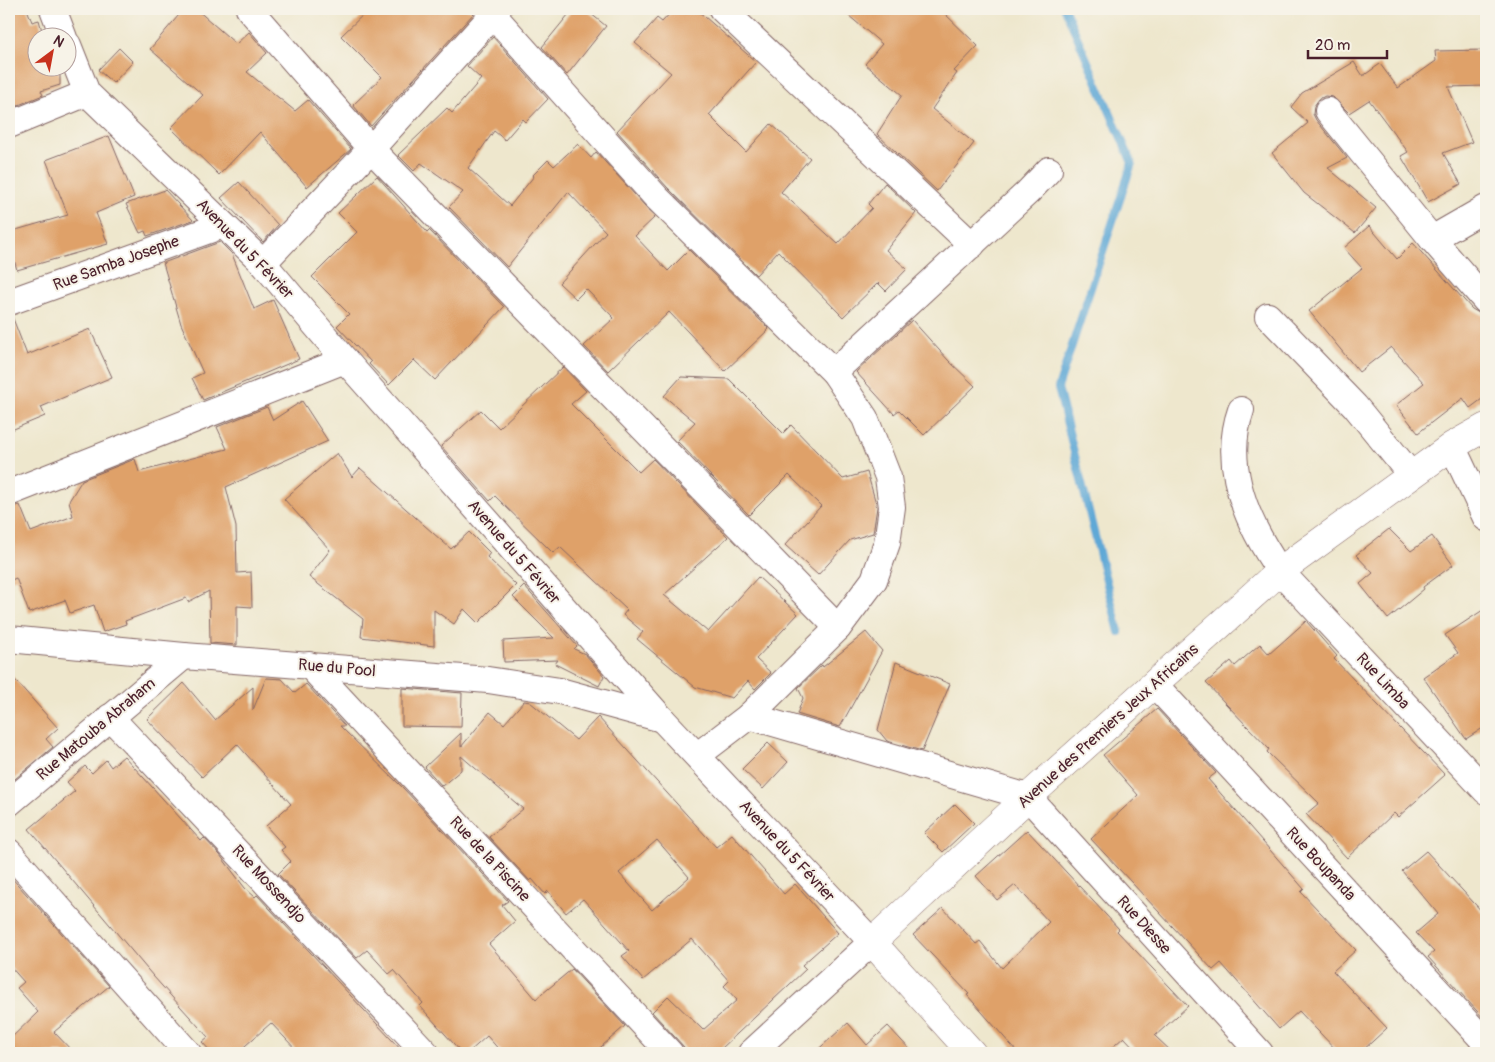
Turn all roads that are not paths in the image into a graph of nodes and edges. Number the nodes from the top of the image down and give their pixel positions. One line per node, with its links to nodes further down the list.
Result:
1 (53, 9): 5 (street)
2 (249, 9): 10 (street)
3 (722, 9): 15 (street)
4 (493, 11): 10 (street); 21 (street)
5 (60, 28)
6 (78, 70): 7 (street, Avenue du 5 Février)
7 (87, 93): 9 (street); 13 (street, Avenue du 5 Février)
8 (1328, 111): 14 (street)
9 (9, 125)
10 (371, 149): 16 (street); 29 (street)
11 (1049, 170): 15 (street)
12 (1486, 208): 14 (street)
13 (223, 225): 16 (street, Avenue du 5 Février); 18 (street, Rue Samba Josephe)
14 (1432, 239): 17 (street)
15 (972, 245): 21 (street)
16 (263, 263): 20 (street, Avenue du 5 Février)
17 (1486, 301)
18 (9, 302)
19 (1268, 316): 25 (street)
20 (345, 360): 26 (street); 36 (street, Avenue du 5 Février)
21 (834, 372): 29 (street)
22 (1241, 410): 28 (street, Rue Limba)
23 (1486, 427): 24 (street, Avenue des Premiers Jeux Africains)
24 (1452, 446): 25 (street, Avenue des Premiers Jeux Africains); 27 (street)
25 (1411, 475): 28 (street, Avenue des Premiers Jeux Africains)
26 (9, 493)
27 (1486, 518)
28 (1280, 571): 33 (street, Avenue des Premiers Jeux Africains); 38 (street, Rue Limba)
29 (838, 628): 34 (street)
30 (9, 639): 31 (street, Rue du Pool)
31 (184, 656): 32 (street, Rue du Pool); 35 (street, Rue Matouba Abraham)
32 (309, 665): 36 (street, Rue du Pool); 46 (street, Rue de la Piscine)
33 (1155, 685): 39 (street, Avenue des Premiers Jeux Africains); 43 (street, Rue Boupanda)
34 (748, 716): 37 (street); 39 (street)
35 (110, 717): 40 (street, Rue Matouba Abraham); 45 (street, Rue Mossendjo)
36 (662, 719): 37 (street, Avenue du 5 Février)
37 (698, 755): 42 (street, Avenue du 5 Février)
38 (1486, 791)
39 (1028, 797): 42 (street, Avenue des Premiers Jeux Africains); 49 (street, Rue Diesse)
40 (9, 802)
41 (9, 852): 44 (street)
42 (872, 942): 47 (street, Avenue des Premiers Jeux Africains); 48 (street, Avenue du 5 Février)
43 (1486, 1043)
44 (188, 1053)
45 (426, 1053)
46 (670, 1053)
47 (751, 1053)
48 (972, 1053)
49 (1260, 1053)

